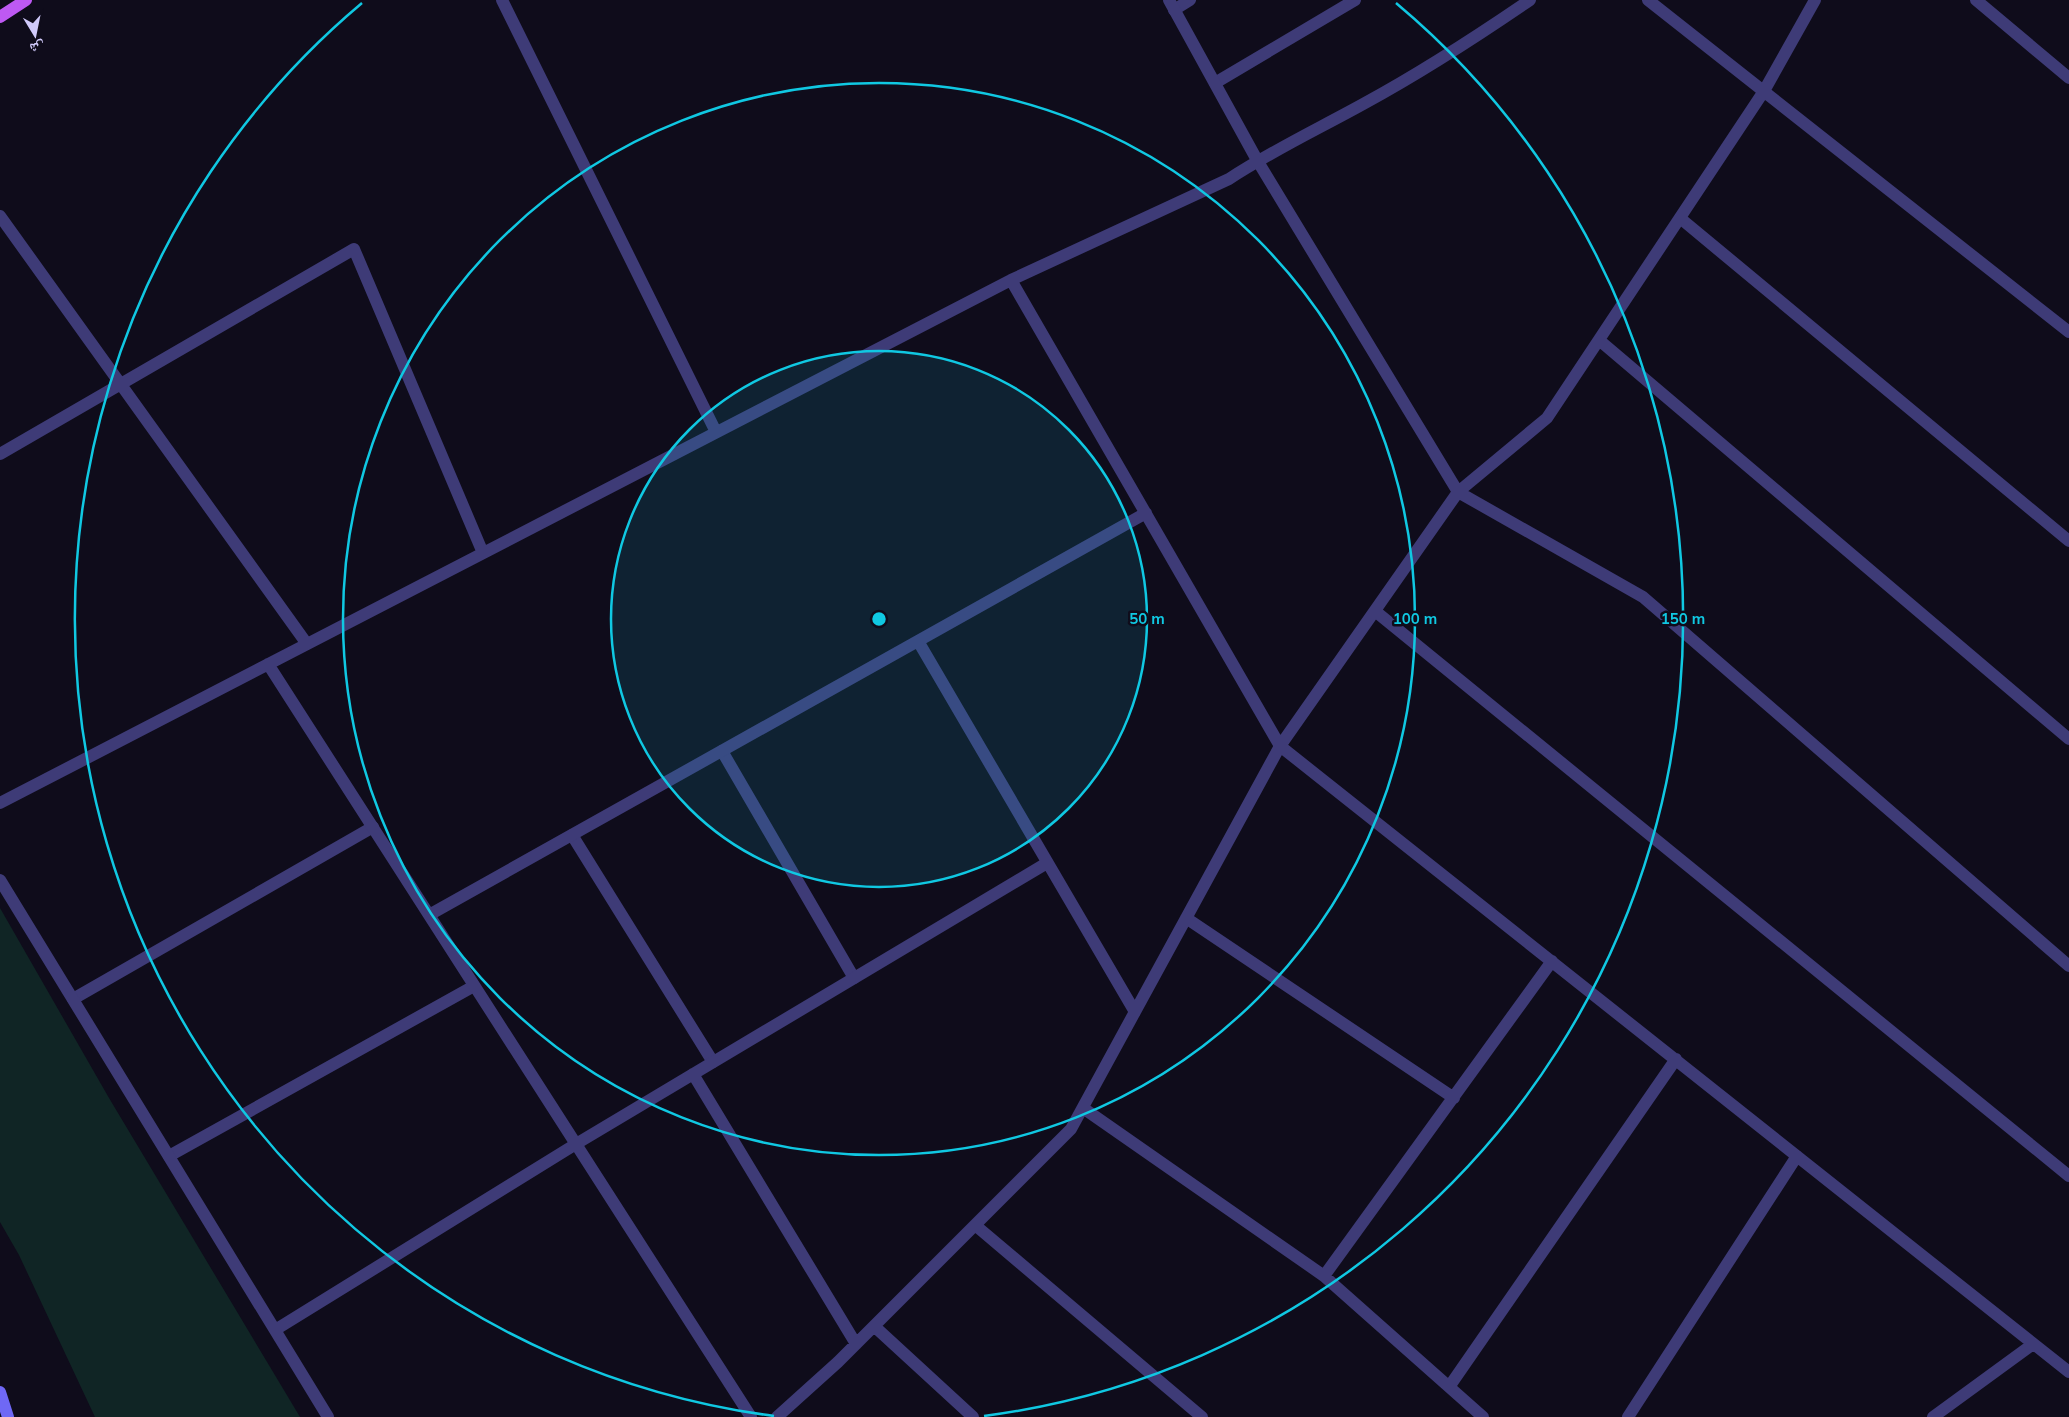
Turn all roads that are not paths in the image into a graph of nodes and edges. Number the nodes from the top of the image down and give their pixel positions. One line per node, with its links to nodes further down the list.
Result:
1 (26, 0): 10 (main road)
2 (502, 0): 21 (street)
3 (1190, 0): 9 (street)
4 (1355, 0): 12 (street)
5 (1530, 0): 14 (street)
6 (1648, 0): 13 (street)
7 (1815, 0): 13 (street)
8 (1976, 0): 11 (street)
9 (1172, 5): 12 (street)
10 (0, 17)
11 (2069, 78)
12 (1215, 83): 14 (street)
13 (1764, 91): 16 (street); 18 (street)
14 (1257, 160): 17 (street); 23 (street)
15 (0, 216): 20 (street)
16 (1680, 218): 19 (street); 25 (street)
17 (1011, 280): 21 (street); 24 (street)
18 (2069, 332)
19 (1599, 340): 23 (street); 31 (street)
20 (120, 384): 22 (street); 26 (street); 29 (street)
21 (716, 432): 26 (street)
22 (0, 454)
23 (1458, 492): 27 (street); 42 (street)
24 (1146, 513): 28 (street); 32 (street)
25 (2069, 541)
26 (483, 553): 29 (street)
27 (1375, 611): 32 (street); 55 (street)
28 (918, 641): 33 (street); 37 (street)
29 (307, 644): 30 (street)
30 (268, 664): 34 (street); 35 (street)
31 (2069, 739)
32 (1280, 746): 40 (street); 41 (street)
33 (722, 750): 36 (street); 43 (street)
34 (0, 803)
35 (373, 827): 39 (street); 45 (street)
36 (572, 835): 39 (street); 48 (street)
37 (1047, 862): 43 (street); 46 (street)
38 (0, 880): 45 (street)
39 (429, 915): 44 (street)
40 (1186, 918): 46 (street); 50 (street)
41 (1552, 962): 47 (street); 50 (street)
42 (2069, 966)
43 (854, 978): 48 (street)
44 (474, 986): 52 (street); 53 (street)
45 (73, 999): 53 (street)
46 (1134, 1012): 51 (street)
47 (1676, 1060): 54 (street); 63 (street)
48 (713, 1062): 49 (street)
49 (693, 1074): 52 (street); 60 (street)
50 (1454, 1098): 57 (street)
51 (1083, 1108): 56 (street); 57 (street)
52 (576, 1144): 59 (street); 67 (street)
53 (169, 1156): 59 (street)
54 (1797, 1156): 61 (street); 72 (street)
55 (2069, 1176)
56 (975, 1225): 58 (street); 70 (street)
57 (1324, 1276): 63 (street)
58 (874, 1326): 60 (street); 69 (street)
59 (275, 1330): 66 (street)
60 (856, 1344): 68 (street)
61 (2034, 1344): 62 (street); 73 (street)
62 (2069, 1372)
63 (1449, 1387): 71 (street)
64 (0, 1392): 65 (street)
65 (8, 1417)
66 (328, 1417)
67 (751, 1417)
68 (777, 1417)
69 (974, 1417)
70 (1202, 1417)
71 (1482, 1417)
72 (1628, 1417)
73 (1933, 1417)

